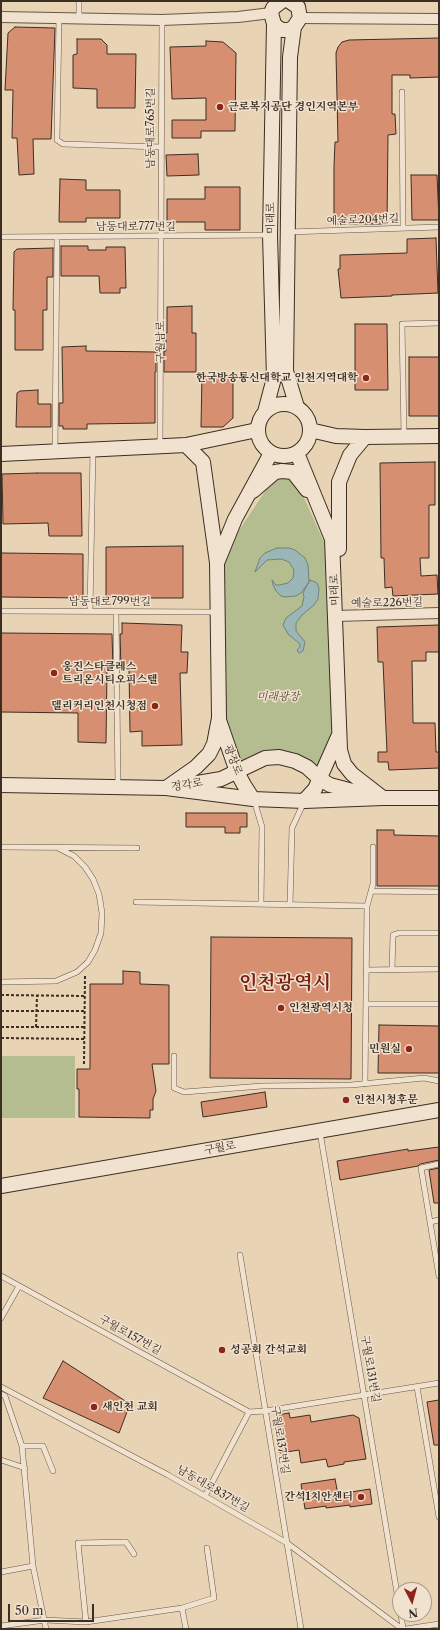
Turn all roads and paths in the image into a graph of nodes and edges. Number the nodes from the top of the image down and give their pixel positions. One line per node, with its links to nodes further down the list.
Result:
1 (79, 1): 5 (lane)
2 (286, 10): 6 (street); 7 (street); 12 (street, 미래로); 13 (street, 미래로)
3 (1, 17): 4 (street)
4 (59, 18): 5 (street); 9 (lane)
5 (79, 18): 7 (street)
6 (439, 19)
7 (162, 20): 9 (lane, 남동대로765번길)
8 (402, 92): 11 (lane)
9 (161, 147): 16 (lane, 남동대로765번길)
10 (439, 227): 11 (lane, 예술로204번길)
11 (403, 228): 12 (lane, 예술로204번길)
12 (288, 232): 18 (street, 미래로)
13 (270, 235): 16 (lane, 남동대로777번길); 19 (street, 미래로)
14 (1, 237): 15 (lane, 남동대로777번길)
15 (57, 237): 16 (lane, 남동대로777번길); 28 (lane)
16 (161, 237): 26 (lane, 구월남로)
17 (439, 323): 22 (lane)
18 (297, 407): 19 (street); 21 (street)
19 (265, 412): 20 (street)
20 (257, 430): 25 (street); 29 (street)
21 (310, 430): 24 (street); 30 (street)
22 (404, 436): 23 (street); 24 (street)
23 (439, 436)
24 (365, 437): 35 (street)
25 (186, 445): 26 (street); 34 (street)
26 (160, 446): 27 (street)
27 (92, 449): 28 (street); 37 (lane)
28 (55, 451): 31 (street)
29 (270, 453): 30 (street); 32 (street)
30 (297, 453): 33 (street, 미래로)
31 (1, 454)
32 (247, 495): 33 (street); 34 (street)
33 (317, 500): 35 (street, 미래로)
34 (217, 563): 39 (street)
35 (334, 564): 41 (street, 미래로)
36 (1, 612): 37 (lane, 남동대로799번길)
37 (90, 612): 38 (lane, 남동대로799번길)
38 (116, 612): 39 (lane, 남동대로799번길); 47 (lane)
39 (218, 612): 42 (street)
40 (439, 613): 41 (street, 예술로226번길)
41 (336, 616): 43 (street, 미래로)
42 (219, 718): 44 (street, 광장로); 48 (street)
43 (339, 735): 45 (street); 49 (street, 미래로)
44 (237, 772): 45 (street, 정각로); 48 (street, 정각로); 51 (street, 광장로)
45 (320, 779): 49 (street, 정각로); 52 (street)
46 (1, 785): 47 (street)
47 (118, 787): 48 (street)
48 (166, 788): 51 (street, 정각로)
49 (383, 798): 50 (street, 정각로); 52 (street, 정각로)
50 (439, 798)
51 (254, 799): 52 (street, 정각로); 60 (lane)
52 (304, 801): 61 (lane)
53 (1, 847): 54 (lane)
54 (56, 847): 56 (lane); 64 (lane)
55 (373, 847): 57 (lane)
56 (137, 848)
57 (371, 891): 58 (lane); 62 (lane)
58 (439, 892)
59 (136, 902): 60 (lane)
60 (261, 904): 61 (lane)
61 (290, 905): 62 (lane)
62 (367, 906): 66 (lane)
63 (439, 933): 67 (lane)
64 (85, 965): 68 (lane); 71 (path)
65 (439, 969): 67 (lane)
66 (366, 970): 67 (lane); 72 (lane)
67 (392, 970)
68 (1, 982)
69 (1, 996): 70 (path)
70 (37, 996): 71 (path); 75 (path)
71 (85, 996): 76 (path)
72 (366, 1004): 73 (lane); 85 (lane)
73 (439, 1004)
74 (1, 1011): 75 (path)
75 (36, 1011): 76 (path); 78 (path)
76 (85, 1011): 79 (path)
77 (1, 1027): 78 (path)
78 (36, 1027): 79 (path)
79 (84, 1027): 81 (path)
80 (1, 1038): 81 (path)
81 (84, 1038): 83 (path)
82 (174, 1056): 85 (lane)
83 (84, 1064)
84 (439, 1081): 85 (lane)
85 (365, 1084)
86 (439, 1110): 87 (street, 구월로)
87 (320, 1131): 89 (street, 구월로); 101 (lane, 구월로131번길)
88 (439, 1164): 91 (lane)
89 (1, 1186)
90 (439, 1220): 91 (lane)
91 (430, 1222): 94 (lane)
92 (240, 1255): 102 (lane, 구월로137번길)
93 (1, 1276): 95 (lane, 구월로157번길)
94 (439, 1276)
95 (19, 1286): 96 (lane); 103 (lane, 구월로157번길)
96 (1, 1318)
97 (439, 1383): 99 (lane)
98 (1, 1387): 108 (lane, 남동대로837번길)
99 (417, 1387): 101 (lane); 109 (lane)
100 (1, 1394): 104 (lane)
101 (365, 1395): 102 (lane); 115 (lane, 구월로131번길)
102 (265, 1411): 103 (lane); 110 (lane, 구월로137번길)
103 (249, 1412): 108 (lane)
104 (22, 1446): 106 (lane); 107 (lane)
105 (1, 1460): 106 (lane)
106 (25, 1468): 113 (lane)
107 (53, 1471)
108 (205, 1496): 110 (lane, 남동대로837번길)
109 (439, 1517)
110 (287, 1543): 123 (lane, 구월로137번길); 124 (lane, 남동대로837번길)
111 (207, 1548): 116 (lane)
112 (134, 1554): 118 (lane)
113 (33, 1566): 114 (lane); 117 (lane)
114 (1, 1572)
115 (395, 1582)
116 (182, 1608): 118 (lane); 122 (lane)
117 (44, 1620): 118 (lane); 120 (lane); 121 (lane)
118 (86, 1622)
119 (439, 1624): 125 (lane)
120 (1, 1626)
121 (46, 1629)
122 (186, 1629)
123 (301, 1629)
124 (403, 1629)
125 (406, 1629)

